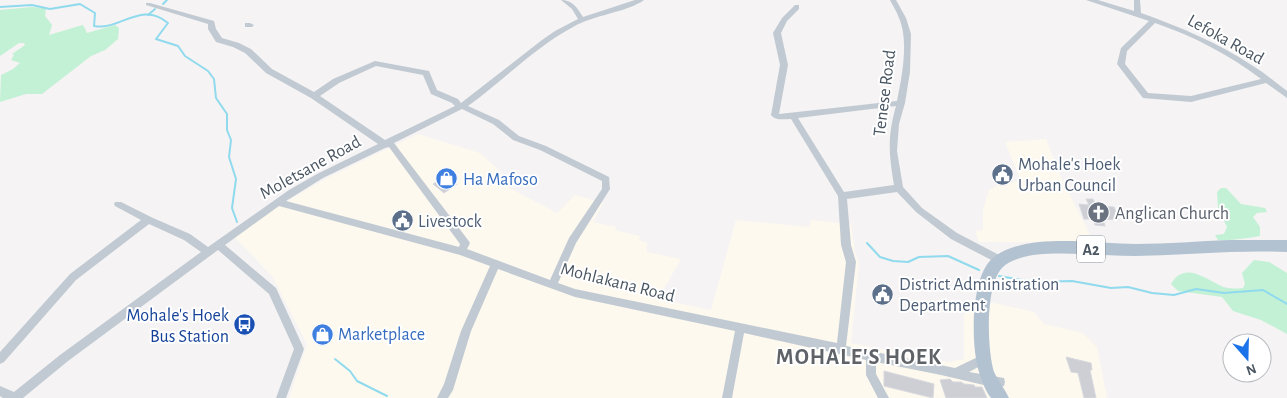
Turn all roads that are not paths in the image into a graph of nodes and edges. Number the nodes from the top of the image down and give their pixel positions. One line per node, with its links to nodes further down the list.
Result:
1 (564, 0): 9 (street)
2 (641, 0): 9 (street, Moletsane Road)
3 (893, 0): 14 (street, Tenese Road)
4 (1089, 0): 8 (street, Lefoka Road)
5 (1137, 0): 8 (street)
6 (148, 4): 13 (street)
7 (797, 6): 16 (street)
8 (1138, 14): 10 (street, Lefoka Road)
9 (582, 20): 15 (street, Moletsane Road)
10 (1154, 20): 11 (street, Lefoka Road); 11 (street)
11 (1269, 80): 12 (street, Lefoka Road)
12 (1287, 95)
13 (314, 96): 15 (street); 17 (street)
14 (901, 104): 16 (street); 18 (street, Tenese Road)
15 (461, 107): 17 (street, Moletsane Road); 29 (street)
16 (794, 116): 19 (street)
17 (388, 144): 20 (street, Moletsane Road); 25 (street)
18 (898, 188): 19 (street); 27 (street)
19 (842, 196): 31 (street)
20 (278, 202): 23 (street, Moletsane Road); 25 (street, Mohlakana Road)
21 (118, 204): 22 (street)
22 (148, 220): 26 (street); 33 (street)
23 (218, 244): 26 (street, Moletsane Road); 39 (street)
24 (1287, 246): 27 (main road, A2)
25 (461, 251): 28 (street, Mohlakana Road)
26 (208, 252): 38 (street, Moletsane Road)
27 (1000, 260): 34 (main road)
28 (495, 264): 29 (street, Mohlakana Road); 40 (street)
29 (552, 285): 30 (street, Mohlakana Road)
30 (740, 329): 31 (street, Mohlakana Road); 41 (street)
31 (841, 349): 32 (street, Mohlakana Road)
32 (871, 358): 35 (street, Mohlakana Road); 42 (street)
33 (0, 359)
34 (984, 359): 35 (street); 36 (main road)
35 (956, 373): 36 (street, Mohlakana Road)
36 (997, 387): 43 (main road)
37 (0, 390): 38 (street)
38 (15, 398)
39 (281, 398)
40 (442, 398)
41 (727, 398)
42 (884, 398)
43 (1010, 398)

